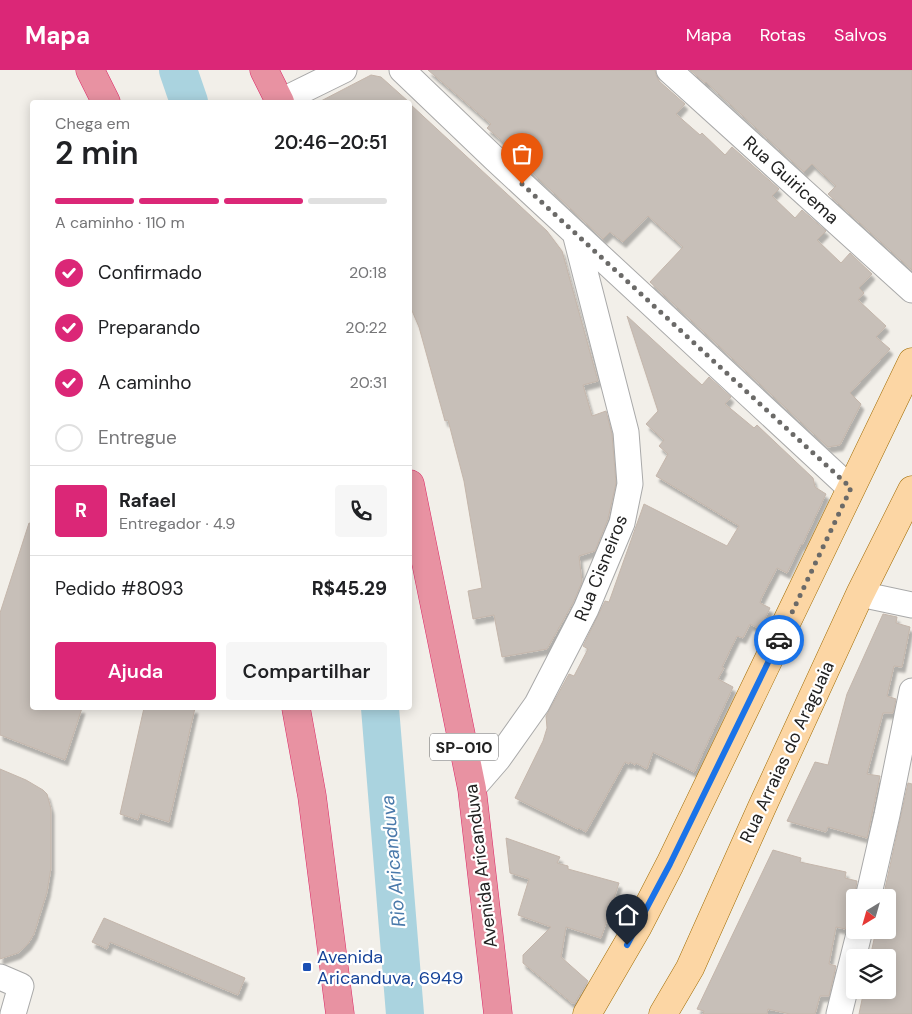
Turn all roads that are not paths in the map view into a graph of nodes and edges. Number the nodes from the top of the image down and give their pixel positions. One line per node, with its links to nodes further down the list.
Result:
1 (90, 70): 6 (highway)
2 (264, 70): 7 (highway)
3 (344, 70): 8 (street)
4 (402, 70): 9 (street)
5 (670, 70): 10 (street, Rua Guiricema)
6 (105, 100)
7 (279, 100)
8 (284, 100)
9 (575, 233): 12 (street); 19 (street, Rua Cisneiros)
10 (912, 290)
11 (912, 362): 12 (main road)
12 (851, 488): 26 (main road)
13 (912, 490): 15 (main road, Rua Arraias do Araguaia)
14 (412, 494): 19 (highway, Avenida Aricanduva / SP-010)
15 (860, 594): 16 (street); 27 (main road, Rua Arraias do Araguaia)
16 (912, 605)
17 (912, 691): 20 (street)
18 (296, 710): 25 (highway)
19 (472, 789): 23 (highway, Avenida Aricanduva / SP-010)
20 (870, 889)
21 (858, 939): 28 (street)
22 (10, 981): 24 (street)
23 (501, 1013)
24 (13, 1014)
25 (340, 1014)
26 (587, 1014)
27 (663, 1014)
28 (839, 1014)

